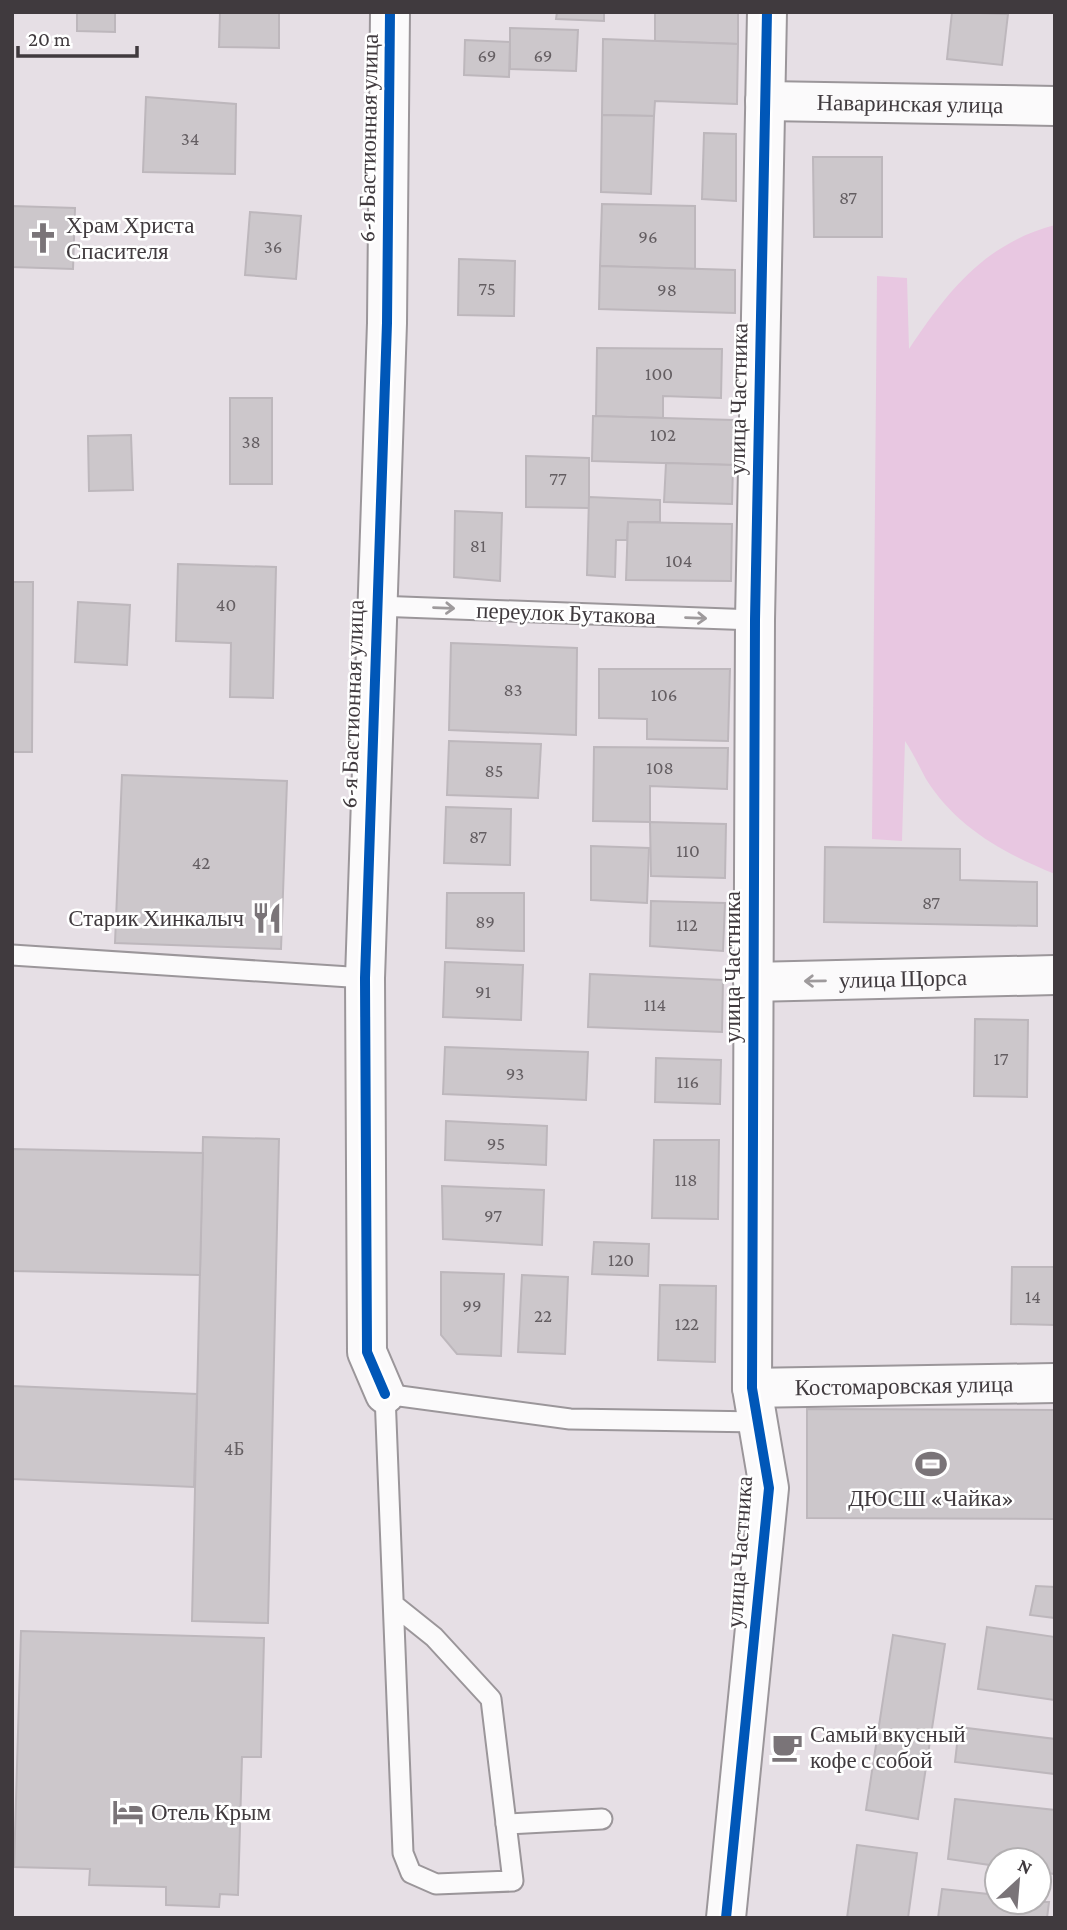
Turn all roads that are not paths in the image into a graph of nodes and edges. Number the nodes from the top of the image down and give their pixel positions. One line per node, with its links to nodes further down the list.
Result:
1 (390, 12): 5 (street, 6-я Бастионная улица)
2 (767, 12): 3 (street, улица Частника)
3 (765, 101): 4 (street, Наваринская улица); 6 (street, улица Частника)
4 (1055, 106)
5 (376, 606): 6 (lane, переулок Бутакова, one-way to 6); 9 (street, 6-я Бастионная улица)
6 (755, 620): 10 (street, улица Частника)
7 (12, 955): 9 (lane)
8 (1055, 975): 10 (street, улица Щорса, one-way to 10)
9 (365, 978): 12 (street, 6-я Бастионная улица)
10 (753, 982): 13 (street, улица Частника)
11 (1055, 1383): 13 (street, Костомаровская улица)
12 (385, 1394): 13 (lane); 14 (lane)
13 (756, 1405): 17 (street, улица Частника)
14 (394, 1605): 16 (lane); 16 (lane)
15 (603, 1819): 16 (lane)
16 (506, 1824)
17 (726, 1918)

